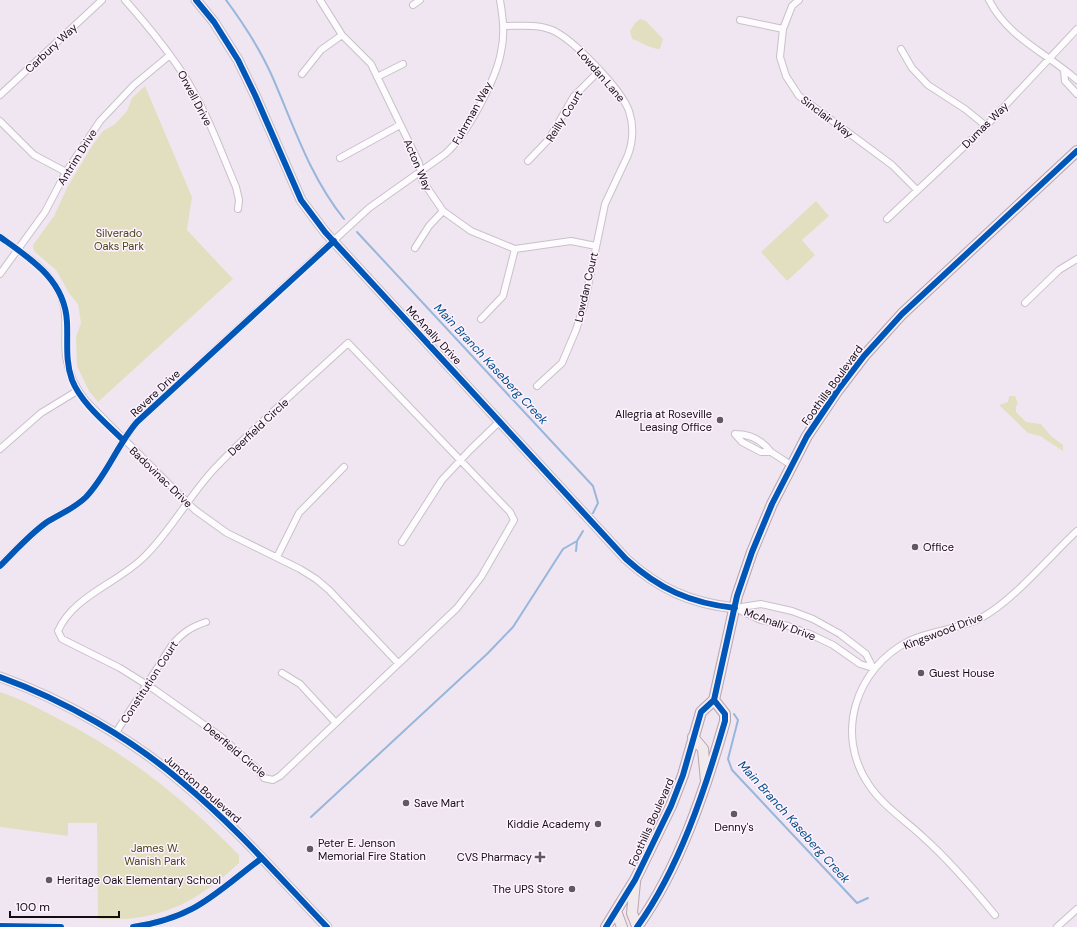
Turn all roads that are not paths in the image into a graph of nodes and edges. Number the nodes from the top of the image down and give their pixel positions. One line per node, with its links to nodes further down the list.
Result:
1 (102, 0): 25 (street, Carbury Way)
2 (125, 0): 16 (street, Orwell Drive)
3 (196, 0): 39 (street, McAnally Drive)
4 (320, 0): 14 (street, Acton Way)
5 (420, 0): 9 (street)
6 (500, 0): 11 (street, Fuhrman Way)
7 (799, 0): 12 (street, Sinclair Way)
8 (989, 0): 17 (street)
9 (413, 5)
10 (740, 20): 12 (street)
11 (504, 26): 19 (street, Lowdan Lane); 32 (street, Fuhrman Way)
12 (782, 29): 34 (street, Sinclair Way)
13 (1077, 29): 17 (street, Dumas Way)
14 (342, 35): 21 (street); 22 (street, Acton Way)
15 (901, 49): 28 (street)
16 (170, 55): 33 (street, Antrim Drive); 35 (street, Orwell Drive)
17 (1049, 58): 20 (street); 28 (street, Dumas Way)
18 (403, 64): 22 (street)
19 (599, 71): 31 (street, Reilly Court); 40 (street, Lowdan Lane)
20 (1064, 71): 23 (street); 24 (street)
21 (302, 74)
22 (377, 77): 27 (street, Acton Way)
23 (1077, 80)
24 (1077, 94)
25 (0, 95)
26 (0, 121): 33 (street)
27 (400, 125): 30 (street); 32 (street, Acton Way)
28 (986, 126): 34 (street, Dumas Way)
29 (1077, 151): 55 (main road, Foothills Boulevard)
30 (340, 158)
31 (528, 161)
32 (421, 171): 36 (street, Acton Way); 39 (street, Fuhrman Way)
33 (66, 172): 42 (street, Antrim Drive)
34 (917, 190): 37 (street, Dumas Way)
35 (238, 209)
36 (443, 211): 41 (street); 43 (street, Acton Way)
37 (888, 219)
38 (0, 237): 42 (street, Badovinac Drive)
39 (334, 241): 50 (street, McAnally Drive); 52 (street, Revere Drive)
40 (596, 246): 43 (street); 48 (street, Lowdan Court)
41 (415, 248)
42 (18, 250): 45 (street, Antrim Drive); 49 (street, Badovinac Drive)
43 (515, 250): 47 (street)
44 (1077, 259): 46 (street)
45 (0, 274)
46 (1024, 303)
47 (481, 319)
48 (538, 386)
49 (77, 391): 52 (street, Badovinac Drive); 53 (street)
50 (500, 422): 54 (street); 62 (street, McAnally Drive)
51 (735, 434): 55 (street)
52 (123, 440): 57 (street, Badovinac Drive); 61 (street, Revere Drive)
53 (0, 449)
54 (460, 459): 57 (street, Deerfield Circle); 59 (street); 64 (street, Deerfield Circle)
55 (791, 465): 62 (main road, Foothills Boulevard)
56 (344, 467): 60 (street)
57 (188, 503): 60 (street, Badovinac Drive); 68 (street, Deerfield Circle)
58 (1077, 531): 65 (street, Kingswood Drive)
59 (402, 542)
60 (277, 557): 64 (street, Badovinac Drive)
61 (0, 566)
62 (735, 608): 65 (street, McAnally Drive); 65 (street, McAnally Drive); 69 (main road, Foothills Boulevard)
63 (206, 622): 68 (street, Constitution Court)
64 (398, 663): 70 (street, Deerfield Circle)
65 (873, 668): 78 (street, Kingswood Drive)
66 (282, 673): 70 (street)
67 (0, 677): 71 (street, Junction Boulevard)
68 (146, 685): 70 (street, Deerfield Circle); 71 (street, Constitution Court)
69 (714, 700): 72 (main road, Foothills Boulevard); 73 (main road)
70 (336, 722)
71 (116, 734): 74 (street, Junction Boulevard)
72 (693, 737): 73 (main road); 75 (main road, Foothills Boulevard)
73 (706, 785): 85 (main road)
74 (262, 858): 81 (street); 82 (street, Junction Boulevard)
75 (635, 880): 77 (main road, Foothills Boulevard); 85 (main road)
76 (1077, 909): 86 (street)
77 (616, 911): 83 (main road, Foothills Boulevard); 84 (main road)
78 (995, 915)
79 (0, 926): 80 (street)
80 (61, 927)
81 (133, 927)
82 (327, 927)
83 (606, 927)
84 (622, 927)
85 (637, 927)
86 (1058, 927)

